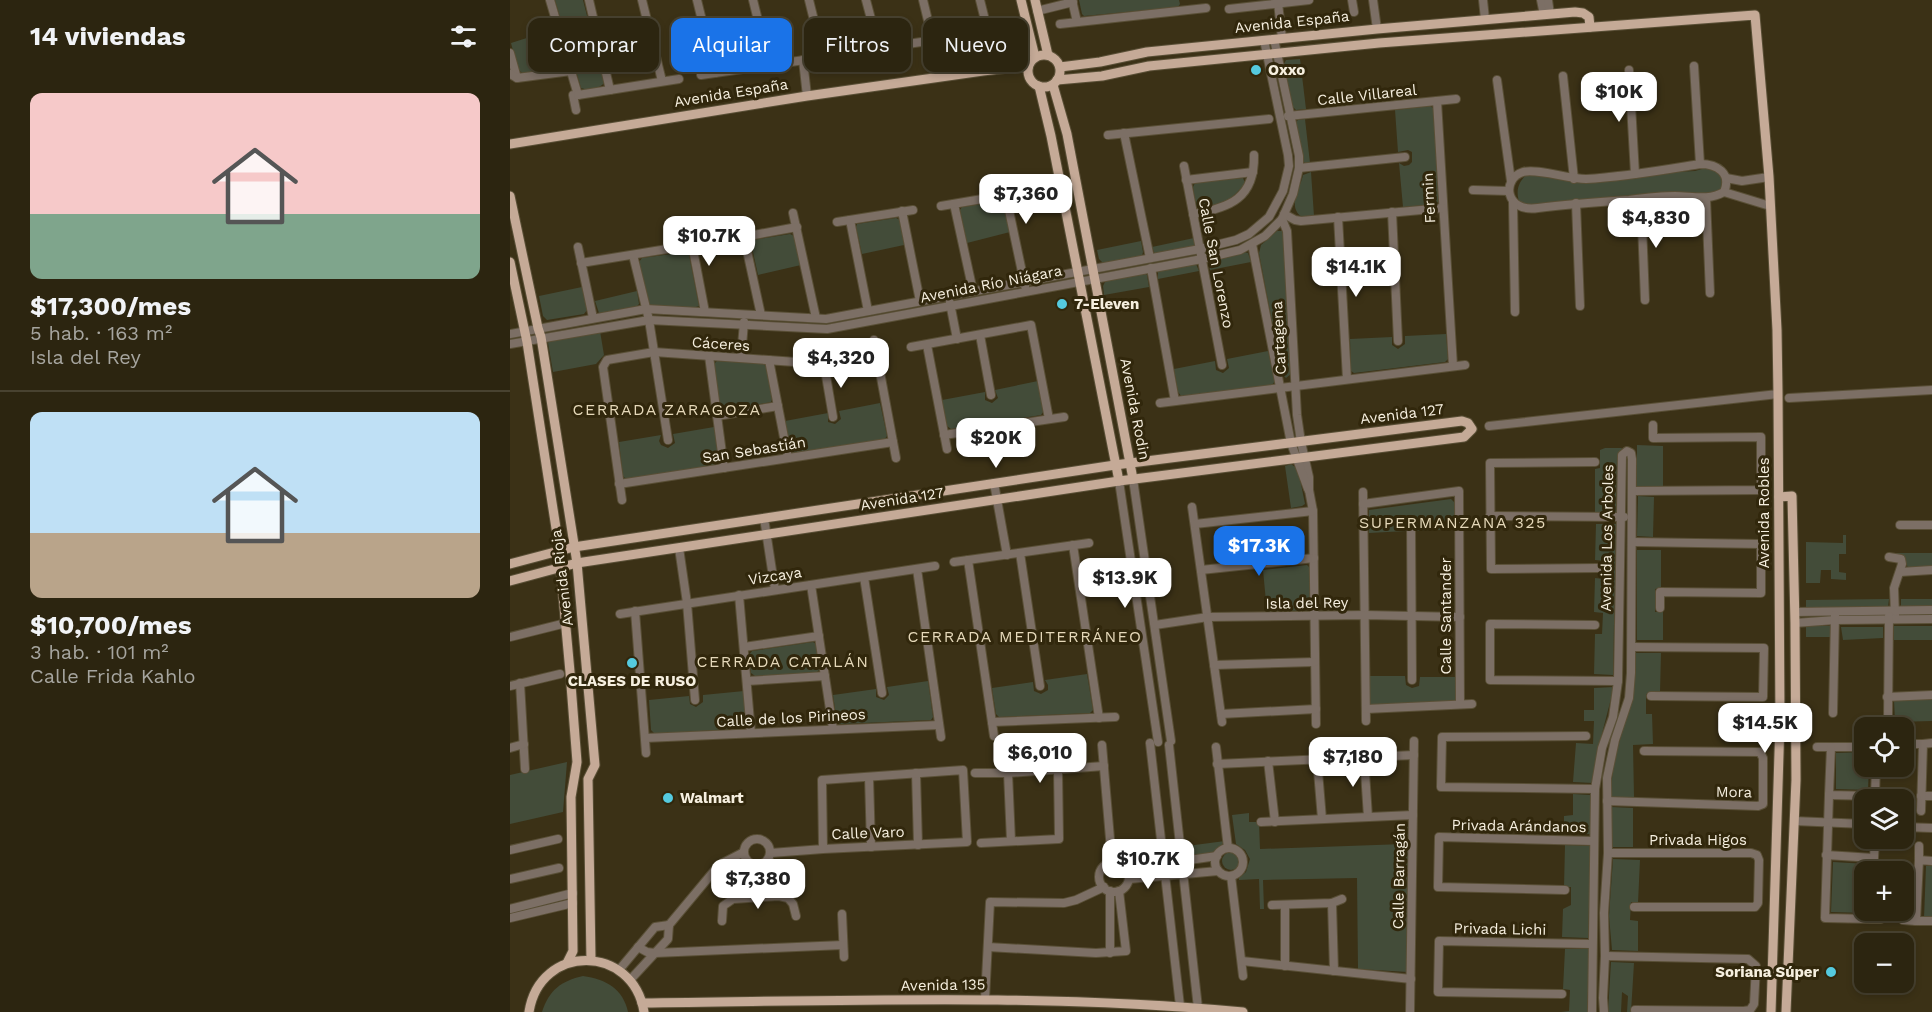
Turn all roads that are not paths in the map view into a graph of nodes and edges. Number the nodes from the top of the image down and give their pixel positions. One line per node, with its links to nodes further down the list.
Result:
1 (550, 0): 30 (street)
2 (589, 0): 65 (street)
3 (642, 0): 62 (street)
4 (697, 0): 56 (street)
5 (753, 0): 31 (street)
6 (809, 0): 32 (street)
7 (866, 0): 33 (street)
8 (923, 0): 34 (street)
9 (980, 0): 35 (street)
10 (1020, 0): 45 (main road)
11 (1035, 0): 26 (main road)
12 (1185, 0): 25 (street)
13 (1309, 0): 20 (street)
14 (1352, 0): 27 (street)
15 (1373, 0): 40 (street)
16 (1483, 0): 36 (street)
17 (1541, 0): 28 (street)
18 (1548, 0): 28 (street)
19 (1073, 1): 26 (street); 37 (street)
20 (1296, 1): 21 (street)
21 (1278, 3): 22 (street); 41 (street, Avenida Río Niágara)
22 (1240, 4): 24 (street)
23 (1206, 8): 25 (street)
24 (1229, 9)
25 (1188, 10): 37 (street)
26 (1038, 11): 44 (main road)
27 (1354, 12)
28 (1547, 14): 36 (main road, Avenida España); 39 (main road, Avenida España)
29 (1755, 15): 39 (main road, Avenida España); 84 (main road, Avenida Robles)
30 (555, 18)
31 (757, 18)
32 (814, 18)
33 (871, 18)
34 (928, 18)
35 (984, 18)
36 (1485, 19): 40 (main road, Avenida España)
37 (1077, 22): 38 (street)
38 (1060, 24)
39 (1590, 27): 43 (main road, Avenida España)
40 (1377, 29): 41 (main road, Avenida España)
41 (1273, 39): 43 (street, Avenida Río Niágara); 49 (main road, Avenida España)
42 (510, 53): 58 (street)
43 (1272, 54): 63 (main road, Avenida España); 71 (street, Avenida Río Niágara); 72 (street, Avenida Río Niágara)
44 (1048, 55): 45 (main road); 49 (main road)
45 (1035, 57): 50 (main road)
46 (803, 60): 47 (street); 67 (street)
47 (792, 62)
48 (1694, 66): 79 (street)
49 (1060, 67): 63 (main road)
50 (1028, 68): 64 (main road)
51 (1629, 70): 83 (street)
52 (560, 72): 58 (street)
53 (571, 72): 66 (street)
54 (722, 72): 56 (street)
55 (976, 72): 67 (main road, Avenida España)
56 (715, 73): 57 (street)
57 (701, 75)
58 (514, 76)
59 (1563, 76): 86 (street)
60 (679, 79): 62 (street)
61 (1497, 80): 88 (street)
62 (662, 81): 65 (street)
63 (1055, 82): 64 (main road, Avenida España); 127 (main road, Avenida Rodin)
64 (1039, 86): 128 (main road, Avenida Rodin)
65 (610, 90): 66 (street)
66 (578, 95): 70 (street)
67 (807, 96): 76 (main road, Avenida España)
68 (1456, 99): 69 (street, Calle Villareal)
69 (1437, 101): 71 (street, Calle Villareal); 102 (street, Fermin)
70 (576, 110)
71 (1290, 116): 72 (street, Calle Villareal); 81 (street, Avenida Río Niágara)
72 (1281, 117): 119 (street, Avenida Río Niágara)
73 (1269, 119): 74 (street)
74 (1124, 133): 75 (street); 121 (street)
75 (1108, 135)
76 (510, 144)
77 (1254, 155): 82 (street)
78 (1405, 157): 81 (street)
79 (1700, 164): 83 (street); 85 (street)
80 (1184, 166): 87 (street, Calle San Lorenzo)
81 (1299, 168): 108 (street, Avenida Río Niágara)
82 (1253, 172): 87 (street); 107 (street)
83 (1635, 174): 86 (street)
84 (1769, 177): 85 (street); 101 (main road, Avenida Robles)
85 (1726, 178): 92 (street)
86 (1575, 179): 88 (street)
87 (1186, 180): 107 (street, Calle San Lorenzo)
88 (1511, 181): 91 (street)
89 (1003, 182): 93 (street)
90 (1473, 190): 91 (street)
91 (1509, 191): 97 (street)
92 (1724, 192): 95 (street); 101 (street)
93 (1006, 195): 99 (street); 130 (street)
94 (510, 196): 125 (main road, Avenida Rioja)
95 (1706, 198): 96 (street); 134 (street)
96 (1641, 199): 98 (street); 138 (street)
97 (1513, 202): 98 (street); 145 (street)
98 (1576, 203): 141 (street)
99 (954, 204): 100 (street); 132 (street)
100 (941, 206)
101 (1770, 206): 175 (main road, Avenida Robles)
102 (1443, 207): 105 (street); 170 (street, Fermin)
103 (913, 210): 104 (street)
104 (902, 211): 110 (street); 139 (street)
105 (1392, 212): 109 (street); 158 (street)
106 (793, 213): 112 (street)
107 (1193, 214): 119 (street, Calle San Lorenzo)
108 (1283, 216): 109 (street); 116 (street, Avenida Río Niágara); 172 (street, Cartagena)
109 (1338, 218): 171 (street)
110 (850, 220): 111 (street); 143 (street)
111 (837, 222)
112 (797, 227): 114 (street); 149 (street)
113 (690, 234): 117 (street)
114 (744, 237): 115 (street); 147 (street)
115 (732, 239)
116 (1252, 244): 122 (street, Avenida Río Niágara); 173 (street, Cartagena)
117 (692, 245): 120 (street); 144 (street)
118 (578, 247): 123 (street)
119 (1200, 249): 121 (street, Avenida Río Niágara); 122 (street, Calle San Lorenzo)
120 (633, 255): 123 (street); 142 (street)
121 (1150, 258): 127 (street, Avenida Río Niágara)
122 (1202, 259): 126 (street, Avenida Río Niágara); 169 (street, Calle San Lorenzo)
123 (581, 263): 148 (street)
124 (511, 265): 125 (main road); 137 (main road, Avenida Rioja)
125 (524, 265): 135 (main road, Avenida Rioja)
126 (1151, 268): 129 (street, Avenida Río Niágara); 178 (street)
127 (1093, 269): 128 (street, Avenida Río Niágara); 129 (main road, Avenida Rodin)
128 (1078, 272): 130 (street, Avenida Río Niágara); 131 (main road, Avenida Rodin)
129 (1095, 279): 131 (street, Avenida Río Niágara); 196 (main road, Avenida Rodin)
130 (1024, 282): 132 (street, Avenida Río Niágara); 133 (street)
131 (1080, 282): 133 (street, Avenida Río Niágara); 197 (main road, Avenida Rodin)
132 (973, 291): 136 (street, Avenida Río Niágara)
133 (1026, 292): 140 (street, Avenida Río Niágara)
134 (1710, 292)
135 (531, 295): 137 (main road); 152 (main road, Avenida Rioja)
136 (949, 296): 139 (street, Avenida Río Niágara); 140 (street)
137 (518, 298): 155 (main road, Avenida Rioja)
138 (1646, 300)
139 (920, 301): 143 (street, Avenida Río Niágara)
140 (950, 306): 151 (street, Avenida Río Niágara); 156 (street)
141 (1580, 306)
142 (646, 309): 144 (street, Avenida Río Niágara); 148 (street, Avenida Río Niágara); 150 (street)
143 (868, 311): 149 (street, Avenida Río Niágara)
144 (705, 312): 146 (street, Avenida Río Niágara)
145 (1515, 312)
146 (744, 314): 147 (street, Avenida Río Niágara); 151 (street)
147 (761, 315): 149 (street, Avenida Río Niágara)
148 (593, 318): 152 (street, Avenida Río Niágara)
149 (816, 318)
150 (649, 320): 151 (street, Avenida Río Niágara); 152 (street, Avenida Río Niágara); 162 (street)
151 (744, 325): 165 (street)
152 (540, 333): 155 (street, Avenida Río Niágara); 223 (main road, Avenida Rioja)
153 (510, 334): 155 (street, Avenida Río Niágara)
154 (980, 335): 156 (street); 176 (street); 184 (street)
155 (525, 337): 159 (street, Avenida Río Niágara); 225 (main road, Avenida Rioja)
156 (957, 339): 160 (street)
157 (874, 340): 163 (street)
158 (1398, 341)
159 (510, 344)
160 (927, 345): 161 (street); 187 (street)
161 (911, 347)
162 (654, 352): 164 (street, Cáceres); 188 (street); 202 (street, Cáceres)
163 (877, 355): 167 (street, Cáceres); 189 (street)
164 (709, 356): 165 (street, Cáceres); 181 (street)
165 (741, 358): 166 (street, Cáceres)
166 (770, 360): 167 (street, Cáceres); 180 (street)
167 (824, 364): 182 (street)
168 (1465, 364): 170 (street)
169 (1222, 365)
170 (1453, 366): 171 (street)
171 (1347, 379): 172 (street)
172 (1296, 386): 173 (street); 190 (street, Cartagena)
173 (1280, 388): 178 (street); 190 (street, Cartagena)
174 (1932, 390): 177 (street)
175 (1778, 394): 186 (street); 205 (main road, Avenida Robles)
176 (991, 395)
177 (1789, 398)
178 (1175, 401): 179 (street)
179 (1160, 403)
180 (778, 406): 181 (street); 193 (street)
181 (717, 416): 198 (street)
182 (833, 417)
183 (1064, 417): 184 (street)
184 (1048, 419): 187 (street)
185 (1653, 425): 203 (street)
186 (1489, 426)
187 (944, 435): 191 (street)
188 (668, 440)
189 (893, 442): 193 (street, San Sebastián); 194 (street)
190 (1296, 442): 192 (street, Cartagena); 192 (main road, Avenida 127); 196 (main road, Avenida 127)
191 (947, 449)
192 (1300, 457): 199 (main road, Avenida 127); 210 (street, Cartagena)
193 (788, 458): 198 (street, San Sebastián)
194 (896, 458)
195 (1595, 462): 211 (street)
196 (1130, 464): 197 (main road, Avenida 127); 199 (main road, Avenida Rodin)
197 (1115, 465): 200 (main road, Avenida Rodin); 201 (main road, Avenida 127)
198 (724, 468): 202 (street, San Sebastián)
199 (1133, 479): 200 (main road, Avenida 127); 264 (street, Avenida Rodin)
200 (1119, 481): 207 (main road, Avenida 127); 287 (street, Avenida Rodin)
201 (994, 483): 207 (street); 214 (main road, Avenida 127)
202 (620, 484): 206 (street)
203 (1633, 491): 212 (street, Avenida Los Arboles); 213 (street, Avenida Los Arboles)
204 (1363, 492): 208 (street)
205 (1779, 497): 250 (main road, Avenida Robles); 434 (main road, Avenida Robles)
206 (622, 500)
207 (998, 500): 219 (main road, Avenida 127); 227 (street)
208 (1363, 504): 252 (street); 259 (street, Calle Santander)
209 (1192, 507): 215 (street)
210 (1313, 511): 215 (street); 229 (street, Cartagena)
211 (1490, 516): 212 (street); 236 (street)
212 (1621, 517): 213 (street); 255 (street, Avenida Los Arboles)
213 (1632, 517): 220 (street, Avenida Los Arboles)
214 (764, 518): 219 (street); 223 (main road, Avenida 127)
215 (1195, 524): 238 (street)
216 (1411, 524): 254 (street)
217 (1900, 525): 218 (street)
218 (1932, 525)
219 (766, 535): 224 (main road, Avenida 127); 244 (street)
220 (1633, 542): 247 (street); 260 (street, Avenida Los Arboles)
221 (1089, 543): 222 (street)
222 (1073, 545): 226 (street); 296 (street)
223 (574, 547): 225 (main road, Avenida 127); 232 (main road, Avenida Rioja)
224 (679, 548): 232 (main road, Avenida 127); 246 (street)
225 (559, 551): 233 (main road, Avenida 127); 235 (main road, Avenida Rioja)
226 (1020, 553): 227 (street); 280 (street)
227 (1007, 555): 230 (street)
228 (1889, 557): 240 (street)
229 (1314, 558): 238 (street); 253 (street, Cartagena)
230 (968, 560): 231 (street); 299 (street)
231 (954, 562)
232 (576, 563): 235 (main road, Avenida 127); 272 (main road, Avenida Rioja)
233 (510, 564)
234 (935, 566): 237 (street, Vizcaya)
235 (561, 567): 242 (main road, Avenida 127); 263 (main road, Avenida Rioja)
236 (1598, 568)
237 (917, 569): 241 (street, Vizcaya); 301 (street)
238 (1201, 570): 258 (street)
239 (1932, 570): 240 (street)
240 (1900, 572): 257 (street)
241 (864, 577): 243 (street, Vizcaya); 281 (street)
242 (510, 581)
243 (811, 585): 244 (street, Vizcaya); 266 (street)
244 (775, 590): 245 (street, Vizcaya)
245 (740, 595): 246 (street, Vizcaya); 268 (street)
246 (687, 603): 249 (street, Vizcaya); 285 (street)
247 (1660, 608)
248 (1932, 610): 257 (street)
249 (635, 611): 251 (street, Vizcaya); 307 (street)
250 (1795, 612): 256 (street); 262 (main road, Avenida Robles)
251 (620, 614)
252 (1365, 615): 253 (street, Isla del Rey); 254 (street, Isla del Rey); 291 (street)
253 (1314, 616): 258 (street, Isla del Rey); 270 (street, Cartagena)
254 (1413, 616): 259 (street, Isla del Rey); 275 (street)
255 (1620, 616): 260 (street); 277 (street, Avenida Los Arboles)
256 (1834, 616): 257 (street); 262 (street); 292 (street)
257 (1892, 616): 261 (street); 284 (street)
258 (1208, 617): 264 (street, Isla del Rey); 271 (street)
259 (1460, 617): 288 (street, Calle Santander)
260 (1631, 617): 269 (street, Avenida Los Arboles)
261 (1932, 619)
262 (1795, 622): 347 (main road, Avenida Robles)
263 (566, 623): 267 (street); 273 (main road, Avenida Rioja)
264 (1155, 625): 286 (street, Avenida Rodin)
265 (1595, 625): 277 (street)
266 (819, 636): 268 (street); 274 (street)
267 (510, 637)
268 (744, 647): 276 (street)
269 (1632, 647): 283 (street); 297 (street, Avenida Los Arboles)
270 (1315, 662): 271 (street); 290 (street, Cartagena)
271 (1214, 665): 290 (street)
272 (586, 671): 273 (main road); 334 (main road, Avenida Rioja)
273 (565, 673): 278 (street); 332 (main road, Avenida Rioja)
274 (825, 676): 276 (street); 302 (street)
275 (1412, 680)
276 (747, 681): 303 (street)
277 (1618, 681): 294 (street, Avenida Los Arboles)
278 (520, 683): 279 (street); 310 (street)
279 (510, 686)
280 (1040, 686)
281 (882, 693)
282 (1932, 695): 284 (street)
283 (1651, 696)
284 (1887, 697): 295 (street)
285 (695, 700)
286 (1166, 700): 287 (street); 372 (street, Avenida Rodin)
287 (1152, 703): 376 (street, Avenida Rodin)
288 (1460, 704): 289 (street); 291 (street)
289 (1472, 704)
290 (1316, 709): 300 (street, Cartagena)
291 (1366, 709): 298 (street)
292 (1833, 713)
293 (1115, 717): 296 (street)
294 (1613, 717): 297 (street); 335 (street, Avenida Los Arboles)
295 (1888, 717)
296 (1099, 718): 299 (street)
297 (1623, 720): 340 (street, Avenida Los Arboles)
298 (1366, 721)
299 (992, 722): 304 (street)
300 (1316, 724)
301 (939, 725): 302 (street, Calle de los Pirineos); 306 (street)
302 (832, 729): 303 (street, Calle de los Pirineos)
303 (751, 733): 307 (street, Calle de los Pirineos)
304 (994, 736)
305 (1586, 736): 335 (street)
306 (941, 737)
307 (645, 738): 320 (street)
308 (1414, 741): 321 (street, Calle Barragán)
309 (1932, 743): 312 (street)
310 (524, 744): 318 (street); 327 (street)
311 (1914, 744): 312 (street)
312 (1923, 744): 337 (street)
313 (1102, 745): 326 (street)
314 (1216, 747): 325 (street)
315 (1817, 747): 316 (street)
316 (1831, 747): 317 (street); 336 (street)
317 (1854, 747)
318 (510, 748)
319 (1644, 751): 340 (street, Mora)
320 (646, 753)
321 (1414, 755): 322 (street); 342 (street, Calle Barragán)
322 (1364, 757): 323 (street); 343 (street)
323 (1317, 759): 324 (street); 344 (street)
324 (1268, 761): 325 (street); 349 (street)
325 (1217, 764): 361 (street)
326 (1104, 766): 328 (street); 375 (street)
327 (525, 769)
328 (1058, 770): 331 (street); 355 (street)
329 (916, 773): 333 (street); 358 (street); 358 (street, Calle Varo)
330 (975, 773): 331 (street)
331 (1008, 773): 355 (street)
332 (574, 776): 334 (main road); 388 (main road, Avenida Rioja)
333 (869, 777): 360 (street); 362 (street)
334 (588, 779): 414 (main road, Avenida Rioja)
335 (1595, 789): 345 (street, Avenida Los Arboles)
336 (1828, 795): 339 (street); 350 (street)
337 (1921, 796): 338 (street); 341 (street)
338 (1932, 796)
339 (1854, 797)
340 (1607, 801): 346 (street, Avenida Los Arboles)
341 (1921, 811)
342 (1413, 815): 343 (street); 421 (street, Calle Barragán)
343 (1368, 817): 344 (street)
344 (1322, 819): 349 (street)
345 (1595, 819): 346 (street); 356 (street, Avenida Los Arboles)
346 (1606, 819): 367 (street, Avenida Los Arboles)
347 (1794, 821): 350 (street); 435 (main road, Avenida Robles)
348 (1261, 822): 349 (street)
349 (1275, 822)
350 (1827, 822): 351 (street); 368 (street)
351 (1854, 823)
352 (1914, 827): 353 (street)
353 (1932, 828)
354 (558, 839): 364 (street)
355 (1011, 841): 357 (street)
356 (1594, 841): 387 (street, Privada Arándanos); 398 (street, Avenida Los Arboles)
357 (981, 843)
358 (918, 845): 360 (street, Calle Varo)
359 (1920, 846): 371 (street)
360 (871, 847): 362 (street, Calle Varo)
361 (1228, 848): 369 (street); 383 (street)
362 (822, 849): 366 (street, Calle Varo)
363 (1874, 849): 370 (street)
364 (510, 850)
365 (744, 852): 366 (street); 377 (street); 405 (street)
366 (771, 853): 377 (street)
367 (1608, 853): 394 (street, Privada Higos); 396 (street, Avenida Los Arboles)
368 (1826, 855): 370 (street); 400 (street)
369 (1217, 856): 372 (street); 380 (street)
370 (1874, 858): 373 (street)
371 (1919, 860): 374 (street); 403 (street)
372 (1182, 861): 376 (street); 381 (street, Avenida Rodin)
373 (1874, 861)
374 (1932, 861)
375 (1112, 862): 379 (street); 386 (street)
376 (1164, 864): 379 (street); 382 (street, Avenida Rodin)
377 (757, 865): 389 (street)
378 (559, 868): 384 (street)
379 (1127, 869): 385 (street)
380 (1218, 871): 381 (street); 383 (street)
381 (1184, 874): 382 (street); 429 (street, Avenida Rodin)
382 (1165, 876): 385 (street); 426 (street, Avenida Rodin)
383 (1231, 876): 415 (street)
384 (510, 879)
385 (1129, 879): 386 (street)
386 (1111, 890): 409 (street); 411 (street); 411 (street)
387 (1565, 890)
388 (573, 898): 395 (street); 401 (street); 416 (main road, Avenida Rioja)
389 (759, 898): 399 (street); 402 (street)
390 (1342, 899): 391 (street)
391 (1332, 903): 393 (street); 419 (street)
392 (1272, 905): 393 (street)
393 (1285, 906): 417 (street)
394 (1634, 907)
395 (510, 909)
396 (1604, 913): 398 (street); 413 (street, Avenida Los Arboles)
397 (842, 914): 407 (street)
398 (1594, 914): 406 (street, Avenida Los Arboles)
399 (796, 916)
400 (1854, 916)
401 (510, 918)
402 (722, 921)
403 (1916, 921): 404 (street)
404 (1932, 921)
405 (669, 925): 408 (street); 410 (street)
406 (1592, 944): 423 (street, Privada Lichi); 427 (street, Avenida Los Arboles)
407 (843, 945): 410 (street); 412 (street)
408 (638, 947): 410 (street); 418 (street)
409 (988, 947): 411 (street); 424 (street)
410 (655, 953): 422 (street)
411 (1110, 953)
412 (844, 957)
413 (1605, 957): 428 (street, Avenida Los Arboles); 430 (street)
414 (591, 960): 416 (main road); 418 (main road)
415 (1242, 961): 417 (street); 420 (street)
416 (567, 963): 431 (main road)
417 (1285, 966): 419 (street)
418 (619, 970): 422 (main road)
419 (1334, 971): 421 (street)
420 (1244, 976)
421 (1411, 979): 433 (street, Calle Barragán)
422 (630, 980): 425 (main road)
423 (1562, 994)
424 (985, 999): 425 (main road, Avenida 135); 426 (main road, Avenida 135)
425 (643, 1008)
426 (1180, 1009): 429 (main road, Avenida 135)
427 (1592, 1009): 428 (street)
428 (1604, 1009)
429 (1198, 1010): 432 (main road, Avenida 135)
430 (1635, 1010)
431 (529, 1012)
432 (1243, 1012)
433 (1410, 1012)
434 (1771, 1012)
435 (1786, 1012)

